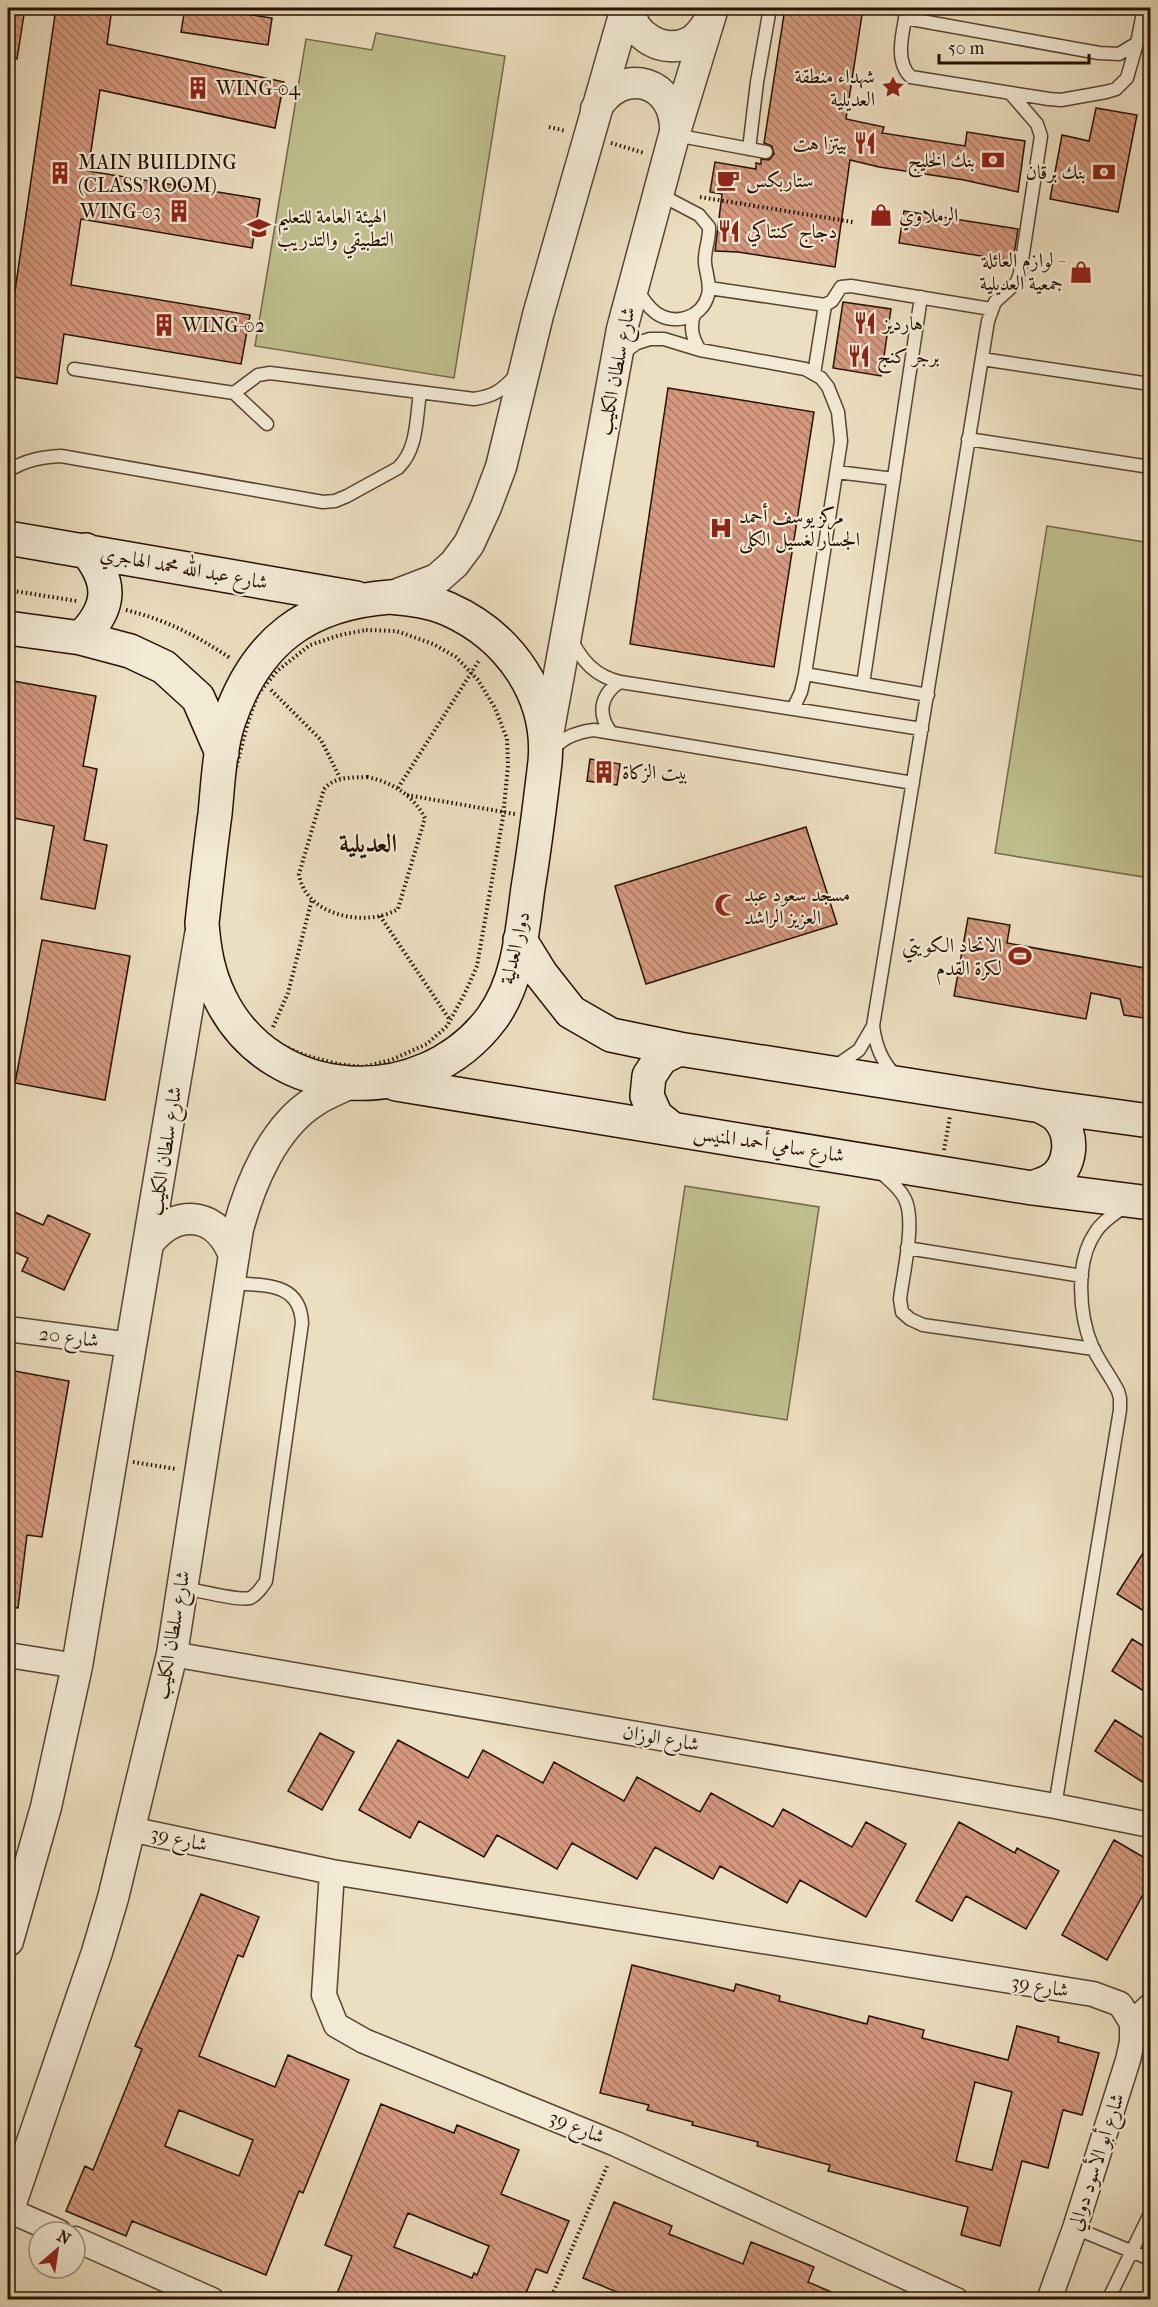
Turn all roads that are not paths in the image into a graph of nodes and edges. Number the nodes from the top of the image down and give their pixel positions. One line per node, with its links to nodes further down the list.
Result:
1 (628, 8): 4 (street); 8 (street)
2 (770, 8): 10 (lane)
3 (1140, 10): 6 (lane)
4 (712, 13): 9 (street, شارع سلطان الكليب)
5 (906, 13): 6 (lane); 7 (lane)
6 (1137, 43): 7 (lane)
7 (1011, 94): 17 (lane)
8 (592, 124): 9 (street); 20 (street)
9 (673, 142): 10 (lane); 12 (street, شارع سلطان الكليب)
10 (749, 149): 11 (lane)
11 (765, 152)
12 (659, 194): 13 (street, شارع سلطان الكليب); 14 (lane)
13 (634, 284): 18 (lane); 22 (street, شارع سلطان الكليب)
14 (709, 288): 16 (lane); 18 (lane)
15 (921, 297): 16 (lane); 17 (lane); 33 (lane)
16 (825, 305): 24 (lane)
17 (992, 309): 21 (lane)
18 (694, 314): 19 (lane)
19 (700, 350): 22 (lane); 24 (lane)
20 (529, 351): 27 (lane); 36 (street)
21 (982, 359): 25 (lane); 29 (lane)
22 (616, 362): 38 (street, شارع سلطان الكليب)
23 (74, 369): 26 (lane)
24 (814, 374): 32 (lane)
25 (1150, 384)
26 (234, 393): 27 (lane); 28 (lane)
27 (420, 393): 31 (lane)
28 (267, 424)
29 (968, 440): 30 (lane); 43 (lane)
30 (1150, 467)
31 (8, 471)
32 (837, 472): 33 (lane); 40 (lane)
33 (894, 479): 42 (lane)
34 (8, 538): 35 (main road, شارع عبد الله محمد الهاجري)
35 (86, 550): 36 (main road, شارع عبد الله محمد الهاجري); 39 (main road)
36 (375, 598): 47 (main road, دوار العدلية); 48 (main road, دوار العدلية)
37 (8, 628): 39 (main road)
38 (567, 630): 41 (lane); 47 (street, شارع سلطان الكليب)
39 (81, 638): 48 (main road)
40 (805, 674): 42 (lane); 44 (lane)
41 (620, 682): 44 (lane); 46 (lane)
42 (863, 684): 43 (lane)
43 (927, 695): 45 (lane)
44 (793, 709): 45 (lane)
45 (922, 729): 49 (lane)
46 (610, 731): 47 (lane); 49 (lane)
47 (546, 751): 51 (main road, دوار العدلية)
48 (222, 753): 50 (main road, دوار العدلية)
49 (913, 783): 52 (lane)
50 (202, 923): 57 (main road, دوار العدلية); 64 (street, شارع سلطان الكليب)
51 (520, 940): 53 (main road); 55 (main road, دوار العدلية)
52 (873, 1026): 54 (lane); 56 (lane)
53 (679, 1048): 54 (main road); 60 (main road)
54 (824, 1071): 56 (main road)
55 (388, 1083): 57 (main road, دوار العدلية); 60 (main road, شارع سامي أحمد المنيس)
56 (907, 1083): 58 (main road)
57 (348, 1084): 66 (street, شارع سلطان الكليب)
58 (1041, 1106): 59 (main road); 62 (main road)
59 (1150, 1121)
60 (672, 1129): 61 (main road, شارع سامي أحمد المنيس)
61 (867, 1161): 62 (main road, شارع سامي أحمد المنيس); 65 (lane)
62 (1032, 1188): 63 (main road, شارع سامي أحمد المنيس)
63 (1142, 1202): 67 (lane)
64 (150, 1240): 66 (street); 69 (street, شارع سلطان الكليب)
65 (907, 1248): 67 (lane); 70 (lane)
66 (232, 1269): 71 (street, شارع سلطان الكليب); 71 (lane)
67 (1082, 1276): 70 (lane)
68 (8, 1329): 69 (street, شارع 20)
69 (131, 1345): 74 (street, شارع سلطان الكليب)
70 (1094, 1350): 75 (lane)
71 (182, 1588): 72 (street, شارع سلطان الكليب)
72 (172, 1654): 75 (street, شارع الوزان); 77 (street, شارع سلطان الكليب)
73 (8, 1655): 74 (street)
74 (76, 1666): 79 (street, شارع سلطان الكليب)
75 (1055, 1806): 76 (street, شارع الوزان)
76 (1150, 1825)
77 (130, 1828): 78 (street, شارع 39); 82 (street, شارع سلطان الكليب)
78 (332, 1872): 81 (street, شارع 39); 90 (street, شارع 39)
79 (8, 1941)
80 (1150, 2006): 81 (street)
81 (1132, 2023): 85 (street, شارع أبو الأسود دوالي)
82 (8, 2211): 84 (street)
83 (1150, 2214): 87 (lane)
84 (30, 2220)
85 (1075, 2228): 87 (lane); 91 (street, شارع أبو الأسود دوالي)
86 (87, 2244): 89 (street)
87 (1131, 2251): 88 (lane); 92 (lane)
88 (1150, 2259)
89 (212, 2300)
90 (956, 2300)
91 (1049, 2300)
92 (1108, 2300)

